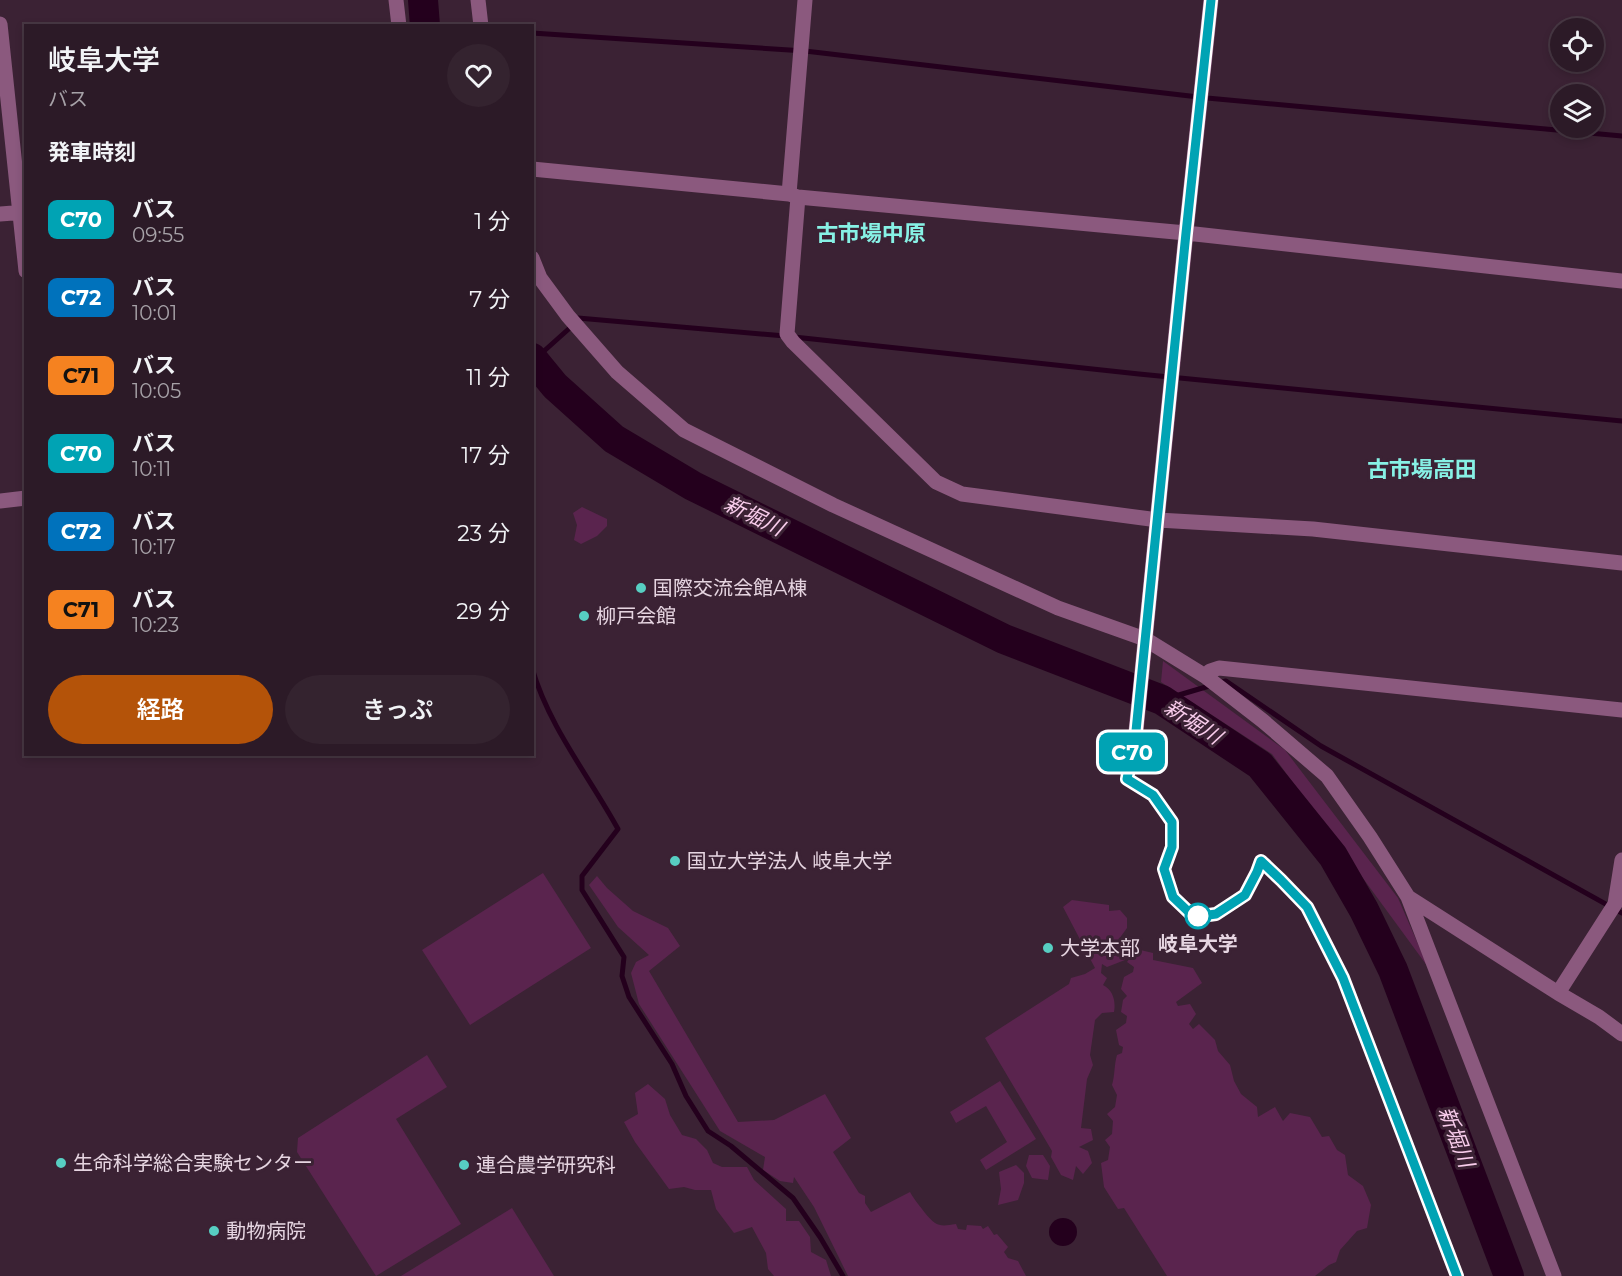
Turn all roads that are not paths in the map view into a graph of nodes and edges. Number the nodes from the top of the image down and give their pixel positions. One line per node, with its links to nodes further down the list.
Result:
1 (396, 0): 6 (street)
2 (478, 0): 7 (street)
3 (805, 0): 9 (street)
4 (1211, 0): 12 (street)
5 (0, 24): 10 (street)
6 (399, 24)
7 (481, 24)
8 (534, 169): 9 (street)
9 (793, 195): 12 (street); 18 (street)
10 (22, 212): 11 (street); 13 (street)
11 (0, 214)
12 (1186, 233): 15 (street); 18 (street)
13 (24, 242)
14 (534, 263): 20 (street)
15 (1622, 282)
16 (24, 498): 17 (street)
17 (0, 501)
18 (1158, 520): 19 (street); 20 (street)
19 (1622, 563)
20 (1144, 644): 21 (street); 23 (street)
21 (1205, 676): 22 (street); 25 (street)
22 (1622, 710)
23 (1136, 731)
24 (1622, 860): 26 (street)
25 (1408, 897): 26 (street); 28 (street)
26 (1558, 993): 27 (street)
27 (1622, 1034)
28 (1554, 1276)

